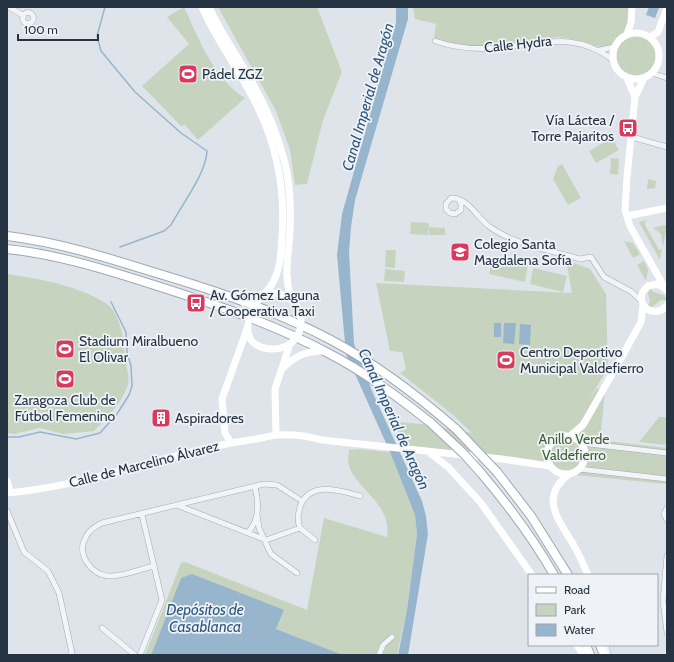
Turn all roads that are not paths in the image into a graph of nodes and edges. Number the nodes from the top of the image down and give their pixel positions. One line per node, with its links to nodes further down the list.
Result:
1 (8, 7): 6 (street)
2 (202, 7): 33 (street)
3 (209, 7): 34 (street)
4 (632, 7): 7 (street)
5 (667, 8): 10 (street)
6 (24, 16)
7 (632, 17): 8 (street); 9 (street)
8 (641, 33): 9 (street); 10 (street)
9 (627, 34): 12 (street)
10 (650, 37): 15 (street)
11 (435, 41): 13 (street, Calle Hydra)
12 (614, 47): 13 (street, Calle Hydra); 14 (street)
13 (600, 50): 14 (street, Calle Hydra)
14 (613, 60): 16 (street)
15 (652, 73): 17 (street); 18 (street)
16 (627, 78): 17 (street); 19 (street)
17 (644, 78): 19 (street)
18 (667, 78)
19 (635, 97): 20 (street)
20 (632, 137): 21 (street); 26 (street)
21 (667, 147)
22 (459, 200): 24 (street); 25 (street); 25 (street)
23 (667, 208): 26 (street)
24 (472, 209): 25 (street); 32 (street)
25 (459, 212)
26 (627, 216): 29 (street)
27 (7, 236): 35 (main road)
28 (7, 249): 40 (main road)
29 (652, 266): 30 (street); 31 (street)
30 (646, 288): 31 (street); 32 (street); 36 (street)
31 (667, 290)
32 (632, 292): 36 (street)
33 (264, 294): 34 (street); 35 (street); 37 (street)
34 (291, 299): 42 (street)
35 (244, 303): 37 (main road)
36 (642, 303): 39 (street); 41 (street)
37 (254, 307): 40 (street); 42 (main road)
38 (665, 309): 39 (street)
39 (654, 312): 41 (street)
40 (249, 318): 43 (street); 44 (main road)
41 (641, 322): 48 (street)
42 (301, 325): 44 (street); 84 (main road, bridge)
43 (247, 329): 45 (street); 49 (street)
44 (296, 338): 45 (street); 46 (main road)
45 (290, 344): 47 (street)
46 (327, 352): 47 (street); 83 (main road, bridge)
47 (282, 369): 50 (street)
48 (583, 425): 51 (street); 55 (street)
49 (225, 433): 54 (street); 56 (street)
50 (276, 435): 52 (street, Calle de Marcelino Álvarez); 53 (street, Calle de Marcelino Álvarez)
51 (569, 437): 55 (street); 59 (street)
52 (264, 439): 53 (street, Calle de Marcelino Álvarez); 54 (street, Calle de Marcelino Álvarez)
53 (322, 440): 57 (street, Calle de Marcelino Álvarez)
54 (232, 443): 56 (street, Calle de Marcelino Álvarez)
55 (580, 443): 58 (street); 62 (street)
56 (221, 445): 66 (street, Calle de Marcelino Álvarez)
57 (428, 452): 60 (street, Calle de Marcelino Álvarez); 82 (street)
58 (667, 453)
59 (548, 458): 60 (street); 61 (street)
60 (537, 465): 61 (street, Calle de Marcelino Álvarez)
61 (550, 466): 63 (street)
62 (579, 469): 63 (street); 64 (street)
63 (569, 474): 85 (street)
64 (667, 479)
65 (255, 487): 68 (street); 69 (street); 73 (street)
66 (7, 488)
67 (360, 496): 68 (street)
68 (302, 501): 75 (street)
69 (178, 506): 72 (street); 76 (street)
70 (667, 508): 74 (street)
71 (7, 511): 90 (street)
72 (142, 514): 80 (street); 80 (street)
73 (257, 515): 76 (street); 77 (street)
74 (667, 520)
75 (300, 528): 77 (street); 78 (street)
76 (248, 532): 77 (street)
77 (266, 540): 81 (street)
78 (314, 540)
79 (667, 556): 87 (street)
80 (154, 566): 92 (street)
81 (297, 573)
82 (531, 574)
83 (553, 574)
84 (567, 574)
85 (588, 574)
86 (102, 628): 91 (street)
87 (667, 632)
88 (392, 638): 93 (street)
89 (578, 646): 94 (street)
90 (70, 655)
91 (135, 655)
92 (140, 655)
93 (379, 655)
94 (583, 655)

